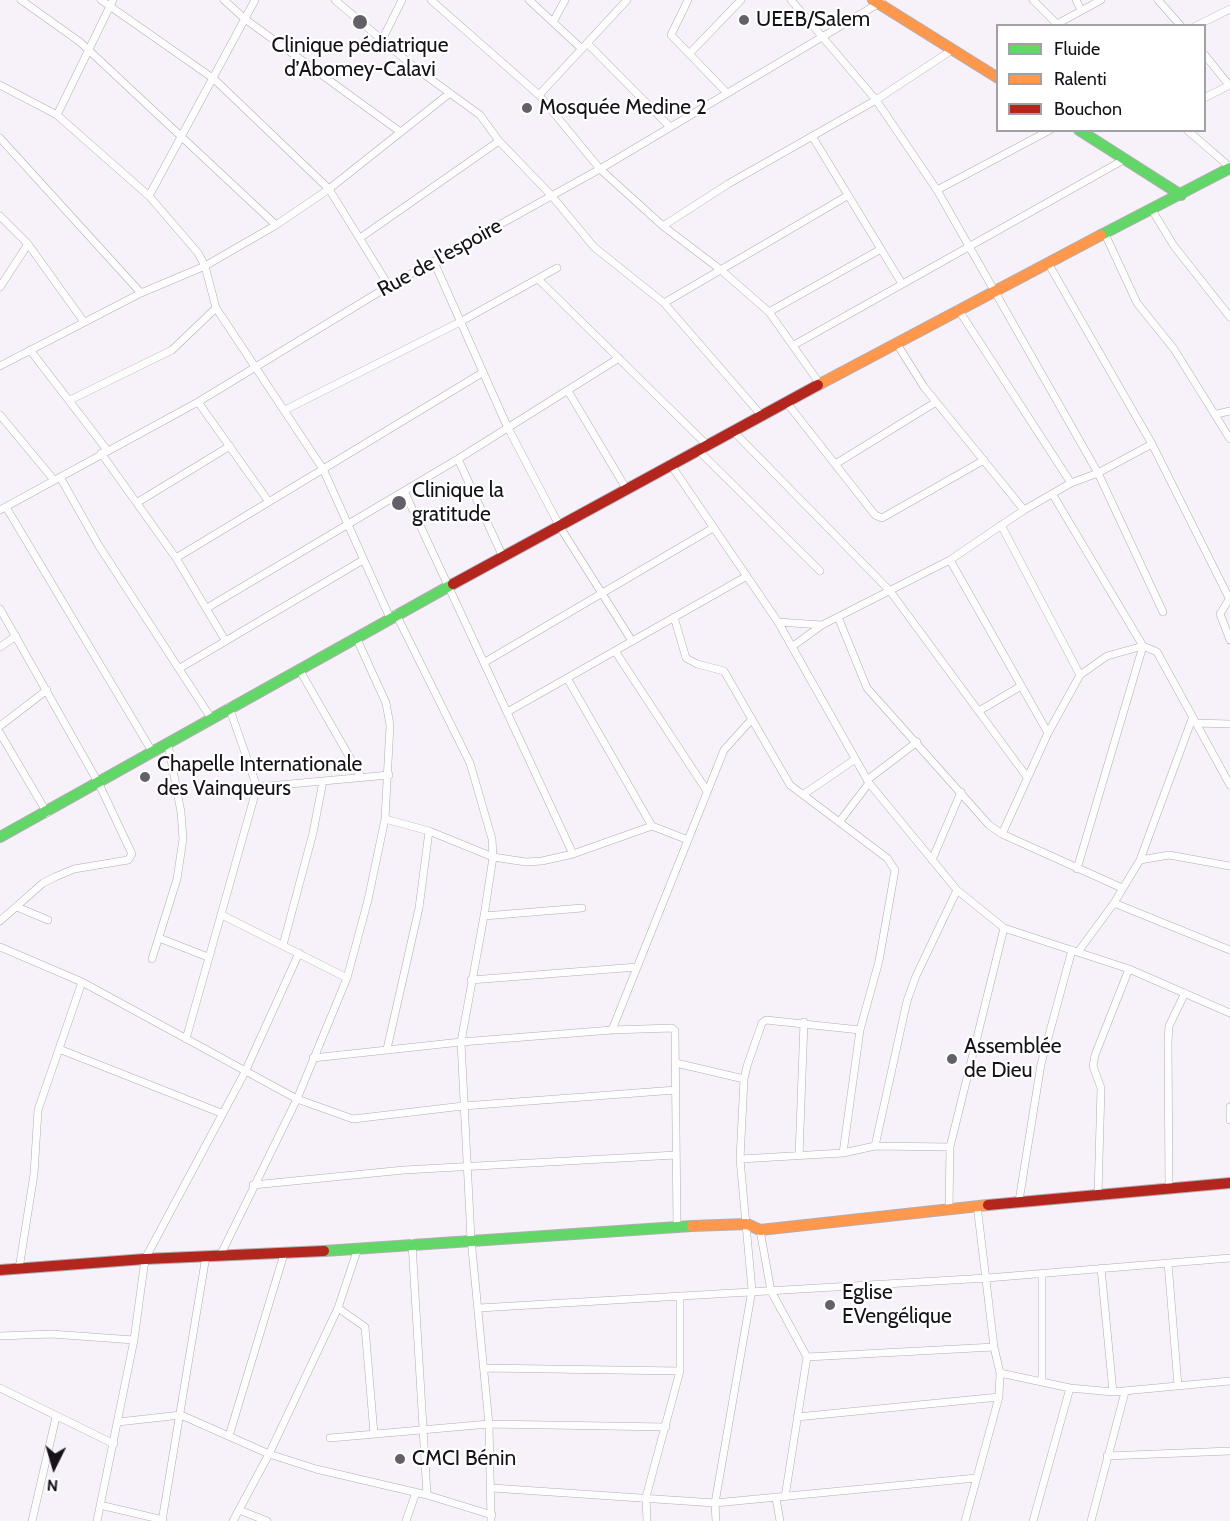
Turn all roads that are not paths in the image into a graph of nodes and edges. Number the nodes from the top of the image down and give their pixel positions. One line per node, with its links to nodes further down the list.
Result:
1 (21, 0): 33 (street)
2 (101, 0): 19 (street)
3 (224, 0): 22 (street)
4 (255, 0): 22 (street)
5 (335, 0): 29 (street)
6 (402, 0): 29 (street)
7 (431, 0): 42 (street)
8 (529, 0): 23 (street)
9 (566, 0): 23 (street)
10 (627, 0): 30 (street)
11 (688, 0): 34 (street)
12 (741, 0): 34 (street)
13 (791, 0): 28 (street)
14 (1033, 0): 24 (street)
15 (1076, 0): 21 (street)
16 (1101, 0): 21 (street)
17 (1158, 0): 26 (street)
18 (878, 1): 28 (street, Rue de l'espoire); 32 (main road)
19 (112, 3): 33 (street); 37 (street)
20 (1230, 9): 27 (street)
21 (1081, 10): 25 (street)
22 (245, 19): 37 (street); 47 (street)
23 (553, 22): 31 (street)
24 (1055, 24)
25 (1058, 24)
26 (1179, 24)
27 (1200, 24)
28 (820, 37): 40 (street, Rue de l'espoire); 44 (street)
29 (382, 40): 41 (street)
30 (587, 43): 31 (street); 46 (street)
31 (582, 49): 42 (street)
32 (952, 50): 36 (main road); 44 (street)
33 (88, 51): 45 (street); 53 (street)
34 (690, 53): 40 (street)
35 (1206, 56): 39 (street)
36 (996, 77)
37 (214, 80): 53 (street); 58 (street)
38 (0, 85): 45 (street)
39 (1230, 85): 43 (street)
40 (726, 92): 46 (street, Rue de l'espoire)
41 (450, 93): 47 (street); 54 (street)
42 (539, 94): 57 (street)
43 (1206, 97)
44 (876, 100): 51 (street); 59 (street)
45 (57, 115): 62 (street)
46 (670, 128): 57 (street, Rue de l'espoire)
47 (399, 131): 58 (street)
48 (1046, 132): 59 (street)
49 (1082, 132): 55 (main road)
50 (1189, 132): 56 (street)
51 (812, 136): 63 (street); 67 (street)
52 (0, 138): 83 (street)
53 (182, 139): 62 (street); 66 (street)
54 (499, 141): 60 (street); 69 (street)
55 (1125, 159): 61 (main road); 71 (street)
56 (1230, 167): 61 (main road)
57 (600, 169): 60 (street, Rue de l'espoire); 67 (street)
58 (329, 189): 66 (street); 69 (street)
59 (937, 189): 71 (street)
60 (550, 195): 73 (street, Rue de l'espoire); 84 (street)
61 (1181, 195): 64 (main road)
62 (149, 196): 75 (street)
63 (847, 196): 72 (street); 77 (street)
64 (1152, 210): 68 (main road); 88 (street)
65 (0, 216): 70 (street)
66 (276, 225): 75 (street)
67 (663, 226): 77 (street)
68 (1105, 234): 74 (main road); 106 (street)
69 (360, 237): 80 (street)
70 (28, 244): 81 (street); 89 (street)
71 (969, 247): 79 (street); 82 (street)
72 (881, 249): 79 (street); 87 (street)
73 (434, 262): 80 (street, Rue de l'espoire); 90 (street)
74 (1048, 263): 82 (main road); 112 (street)
75 (205, 266): 83 (street); 85 (street)
76 (557, 268): 78 (street)
77 (721, 270): 84 (street); 87 (street)
78 (538, 279): 90 (street); 94 (street)
79 (902, 282): 92 (street)
80 (389, 286): 96 (street, Rue de l'espoire)
81 (0, 287)
82 (995, 289): 86 (main road); 121 (street)
83 (141, 293): 89 (street)
84 (664, 303): 108 (street)
85 (216, 309): 96 (street); 100 (street)
86 (958, 309): 91 (main road); 123 (street)
87 (769, 312): 92 (street)
88 (1230, 317)
89 (84, 322): 93 (street)
90 (460, 322): 97 (street); 104 (street)
91 (897, 344): 98 (main road); 102 (street)
92 (794, 345): 98 (street)
93 (30, 350): 95 (street); 100 (street)
94 (619, 358): 99 (street); 114 (street)
95 (0, 366)
96 (253, 368): 101 (street, Rue de l'espoire); 104 (street)
97 (482, 373): 109 (street); 120 (street)
98 (820, 384): 103 (main road)
99 (568, 391): 109 (street); 124 (street)
100 (70, 400): 115 (street)
101 (198, 402): 113 (street); 115 (street, Rue de l'espoire)
102 (936, 402): 117 (street); 118 (street)
103 (787, 403): 108 (main road); 118 (street)
104 (285, 410): 120 (street)
105 (1230, 411): 106 (street)
106 (1217, 414): 111 (street)
107 (0, 415): 122 (street)
108 (762, 416): 110 (main road)
109 (507, 426): 116 (street); 133 (street)
110 (733, 431): 114 (main road); 142 (street)
111 (1230, 439)
112 (1152, 444): 121 (street); 144 (street)
113 (230, 446): 127 (street); 128 (street)
114 (703, 447): 119 (main road); 139 (street)
115 (104, 451): 122 (street, Rue de l'espoire); 127 (street)
116 (458, 459): 125 (street); 135 (street)
117 (984, 460): 118 (street); 130 (street)
118 (837, 463)
119 (671, 465): 124 (main road); 134 (street)
120 (323, 469): 128 (street); 131 (street)
121 (1098, 473): 123 (street); 147 (street)
122 (57, 478): 129 (street, Rue de l'espoire); 163 (street)
123 (1071, 483): 126 (street)
124 (627, 490): 133 (main road)
125 (404, 491): 131 (street); 141 (street)
126 (1053, 495): 130 (street); 159 (street)
127 (138, 502): 136 (street)
128 (269, 502): 136 (street)
129 (3, 509): 181 (street)
130 (1024, 510): 132 (street)
131 (347, 525): 137 (street); 145 (street)
132 (1001, 525): 138 (street); 165 (street)
133 (560, 527): 135 (main road); 143 (street)
134 (713, 528): 140 (street); 143 (street)
135 (503, 557): 141 (main road)
136 (176, 558): 145 (street)
137 (363, 560): 148 (street); 155 (street)
138 (950, 560): 142 (street); 167 (street)
139 (820, 571)
140 (747, 576): 149 (street); 151 (street)
141 (447, 588): 148 (main road); 162 (street)
142 (890, 591): 150 (street); 171 (street)
143 (602, 593): 157 (street); 162 (street)
144 (1230, 598): 156 (street)
145 (207, 608): 155 (street)
146 (0, 609): 153 (street)
147 (1163, 612)
148 (393, 616): 154 (main road); 203 (street)
149 (674, 617): 157 (street); 173 (street)
150 (838, 617): 152 (street); 179 (street)
151 (778, 622): 152 (street); 158 (street)
152 (822, 625): 158 (street)
153 (16, 636): 160 (street); 168 (street)
154 (356, 637): 164 (main road); 183 (street)
155 (225, 640): 163 (street)
156 (1230, 640)
157 (632, 641): 161 (street)
158 (793, 646): 182 (street)
159 (1143, 646): 165 (street); 174 (street); 207 (street)
160 (0, 647)
161 (615, 651): 166 (street); 191 (street)
162 (485, 662): 170 (street)
163 (180, 668): 172 (street)
164 (299, 669): 169 (main road); 184 (street)
165 (1080, 675): 178 (street)
166 (567, 678): 170 (street); 197 (street)
167 (1021, 686): 171 (street); 178 (street)
168 (47, 690): 176 (street); 188 (street)
169 (229, 707): 172 (main road); 190 (street)
170 (509, 711): 202 (street)
171 (979, 711): 185 (street)
172 (211, 718): 180 (main road)
173 (752, 719): 191 (street); 193 (street)
174 (1193, 721): 175 (street); 189 (street); 205 (street)
175 (1230, 724)
176 (0, 726)
177 (0, 733): 194 (street)
178 (1048, 733): 185 (street)
179 (917, 742): 187 (street); 192 (street)
180 (168, 744): 181 (main road); 218 (street)
181 (153, 753): 188 (main road)
182 (854, 760): 187 (street); 193 (street)
183 (389, 775): 184 (street); 195 (street)
184 (361, 777): 186 (street)
185 (1028, 777): 199 (street)
186 (323, 781): 190 (street); 219 (street)
187 (868, 781): 196 (street); 204 (street)
188 (99, 784): 194 (main road); 211 (street)
189 (1230, 785)
190 (257, 787): 213 (street)
191 (707, 791): 201 (street)
192 (961, 792): 199 (street); 204 (street)
193 (804, 794): 196 (street)
194 (46, 813): 200 (main road)
195 (385, 819): 198 (street); 228 (street)
196 (840, 821): 235 (street)
197 (652, 826): 201 (street); 202 (street)
198 (429, 831): 203 (street); 239 (street)
199 (1002, 834): 207 (street)
200 (0, 837)
201 (688, 840): 226 (street)
202 (573, 854): 203 (street)
203 (493, 857): 214 (street)
204 (932, 860): 209 (street)
205 (1140, 860): 206 (street); 208 (street)
206 (1230, 866)
207 (1077, 869): 208 (street)
208 (1122, 888): 210 (street)
209 (957, 890): 217 (street); 251 (street)
210 (1114, 903): 221 (street); 222 (street)
211 (17, 907): 215 (street); 216 (street)
212 (582, 908): 214 (street)
213 (222, 915): 219 (street); 224 (street)
214 (484, 916): 229 (street)
215 (48, 920)
216 (0, 921)
217 (1004, 928): 222 (street); 252 (street)
218 (159, 938): 224 (street); 225 (street)
219 (283, 945): 223 (street)
220 (0, 947): 230 (street)
221 (1230, 950)
222 (1075, 951): 227 (street); 262 (street)
223 (299, 953): 228 (street); 242 (street)
224 (208, 957): 236 (street)
225 (152, 959)
226 (637, 967): 229 (street); 234 (street)
227 (1129, 969): 231 (street); 261 (street)
228 (347, 978): 240 (street)
229 (471, 980): 237 (street)
230 (82, 982): 236 (street); 238 (street)
231 (1185, 993): 232 (street); 260 (street)
232 (1230, 1013)
233 (804, 1023): 235 (street); 243 (street); 255 (street)
234 (612, 1030): 237 (street); 241 (street)
235 (860, 1030): 253 (street)
236 (186, 1039): 242 (street)
237 (461, 1042): 239 (street); 246 (street)
238 (59, 1049): 248 (street); 278 (street)
239 (387, 1049): 240 (street)
240 (313, 1058): 245 (street)
241 (676, 1063): 243 (street); 244 (street)
242 (245, 1072): 245 (street); 248 (street)
243 (744, 1079): 256 (street)
244 (676, 1090): 246 (street); 254 (street)
245 (297, 1099): 246 (street); 259 (street)
246 (463, 1106): 257 (street)
247 (1230, 1107): 249 (street)
248 (221, 1113): 275 (street)
249 (1230, 1113): 250 (street)
250 (1230, 1120)
251 (875, 1146): 252 (street); 253 (street)
252 (950, 1147): 264 (street)
253 (843, 1153): 255 (street)
254 (676, 1155): 257 (street); 266 (street)
255 (799, 1156): 256 (street)
256 (740, 1159): 265 (street)
257 (466, 1167): 259 (street); 268 (street)
258 (1230, 1183): 260 (main road)
259 (253, 1185): 272 (street)
260 (1169, 1189): 261 (main road)
261 (1098, 1195): 262 (main road)
262 (1019, 1201): 263 (main road)
263 (976, 1205): 264 (main road); 281 (street)
264 (950, 1208): 267 (main road)
265 (747, 1224): 266 (main road); 267 (main road); 282 (street)
266 (677, 1227): 268 (main road)
267 (760, 1230): 283 (street)
268 (471, 1239): 269 (main road); 286 (street)
269 (412, 1244): 270 (main road); 308 (street)
270 (358, 1248): 271 (main road); 285 (street)
271 (284, 1254): 272 (main road); 310 (street)
272 (219, 1256): 273 (main road)
273 (206, 1257): 275 (main road); 302 (street)
274 (1230, 1258): 276 (street)
275 (145, 1259): 278 (main road); 288 (street)
276 (1168, 1263): 277 (street); 296 (street)
277 (1101, 1268): 280 (street); 299 (street)
278 (19, 1269): 279 (main road)
279 (0, 1270)
280 (1041, 1273): 281 (street); 295 (street)
281 (987, 1278): 283 (street); 289 (street)
282 (752, 1290): 283 (street); 284 (street); 323 (street)
283 (771, 1291): 290 (street)
284 (680, 1296): 286 (street); 292 (street)
285 (338, 1308): 309 (street); 314 (street)
286 (479, 1308): 291 (street)
287 (0, 1336): 288 (street)
288 (134, 1340): 305 (street)
289 (994, 1347): 290 (street); 293 (street)
290 (807, 1357): 304 (street)
291 (484, 1368): 292 (street); 306 (street)
292 (680, 1371): 307 (street)
293 (1000, 1373): 295 (street); 301 (street)
294 (1230, 1381): 296 (street)
295 (1042, 1382): 298 (street)
296 (1178, 1386): 300 (street)
297 (0, 1388): 303 (street)
298 (1070, 1388): 299 (street); 337 (street)
299 (1113, 1392): 300 (street)
300 (1125, 1392): 315 (street)
301 (999, 1397): 304 (street); 316 (street)
302 (180, 1415): 305 (street); 310 (street); 327 (street)
303 (56, 1417): 312 (street); 328 (street)
304 (797, 1417): 321 (street)
305 (118, 1422): 312 (street)
306 (489, 1424): 307 (street); 308 (street); 317 (street)
307 (666, 1426): 320 (street)
308 (425, 1430): 309 (street); 319 (street)
309 (374, 1434): 311 (street)
310 (229, 1436): 314 (street)
311 (330, 1438)
312 (114, 1444): 324 (street)
313 (1230, 1451): 315 (street)
314 (269, 1454): 318 (street); 325 (street)
315 (1107, 1456): 338 (street)
316 (976, 1478): 321 (street); 336 (street)
317 (492, 1488): 320 (street); 326 (street)
318 (416, 1492): 319 (street); 332 (street)
319 (427, 1495): 326 (street)
320 (646, 1497): 323 (street); 333 (street)
321 (785, 1497): 322 (street)
322 (776, 1498): 323 (street); 335 (street)
323 (715, 1503): 334 (street)
324 (100, 1505): 327 (street); 329 (street)
325 (239, 1510): 330 (street); 331 (street)
326 (492, 1518)
327 (163, 1520)
328 (32, 1521)
329 (97, 1521)
330 (233, 1521)
331 (267, 1521)
332 (406, 1521)
333 (647, 1521)
334 (716, 1521)
335 (780, 1521)
336 (965, 1521)
337 (1033, 1521)
338 (1091, 1521)

